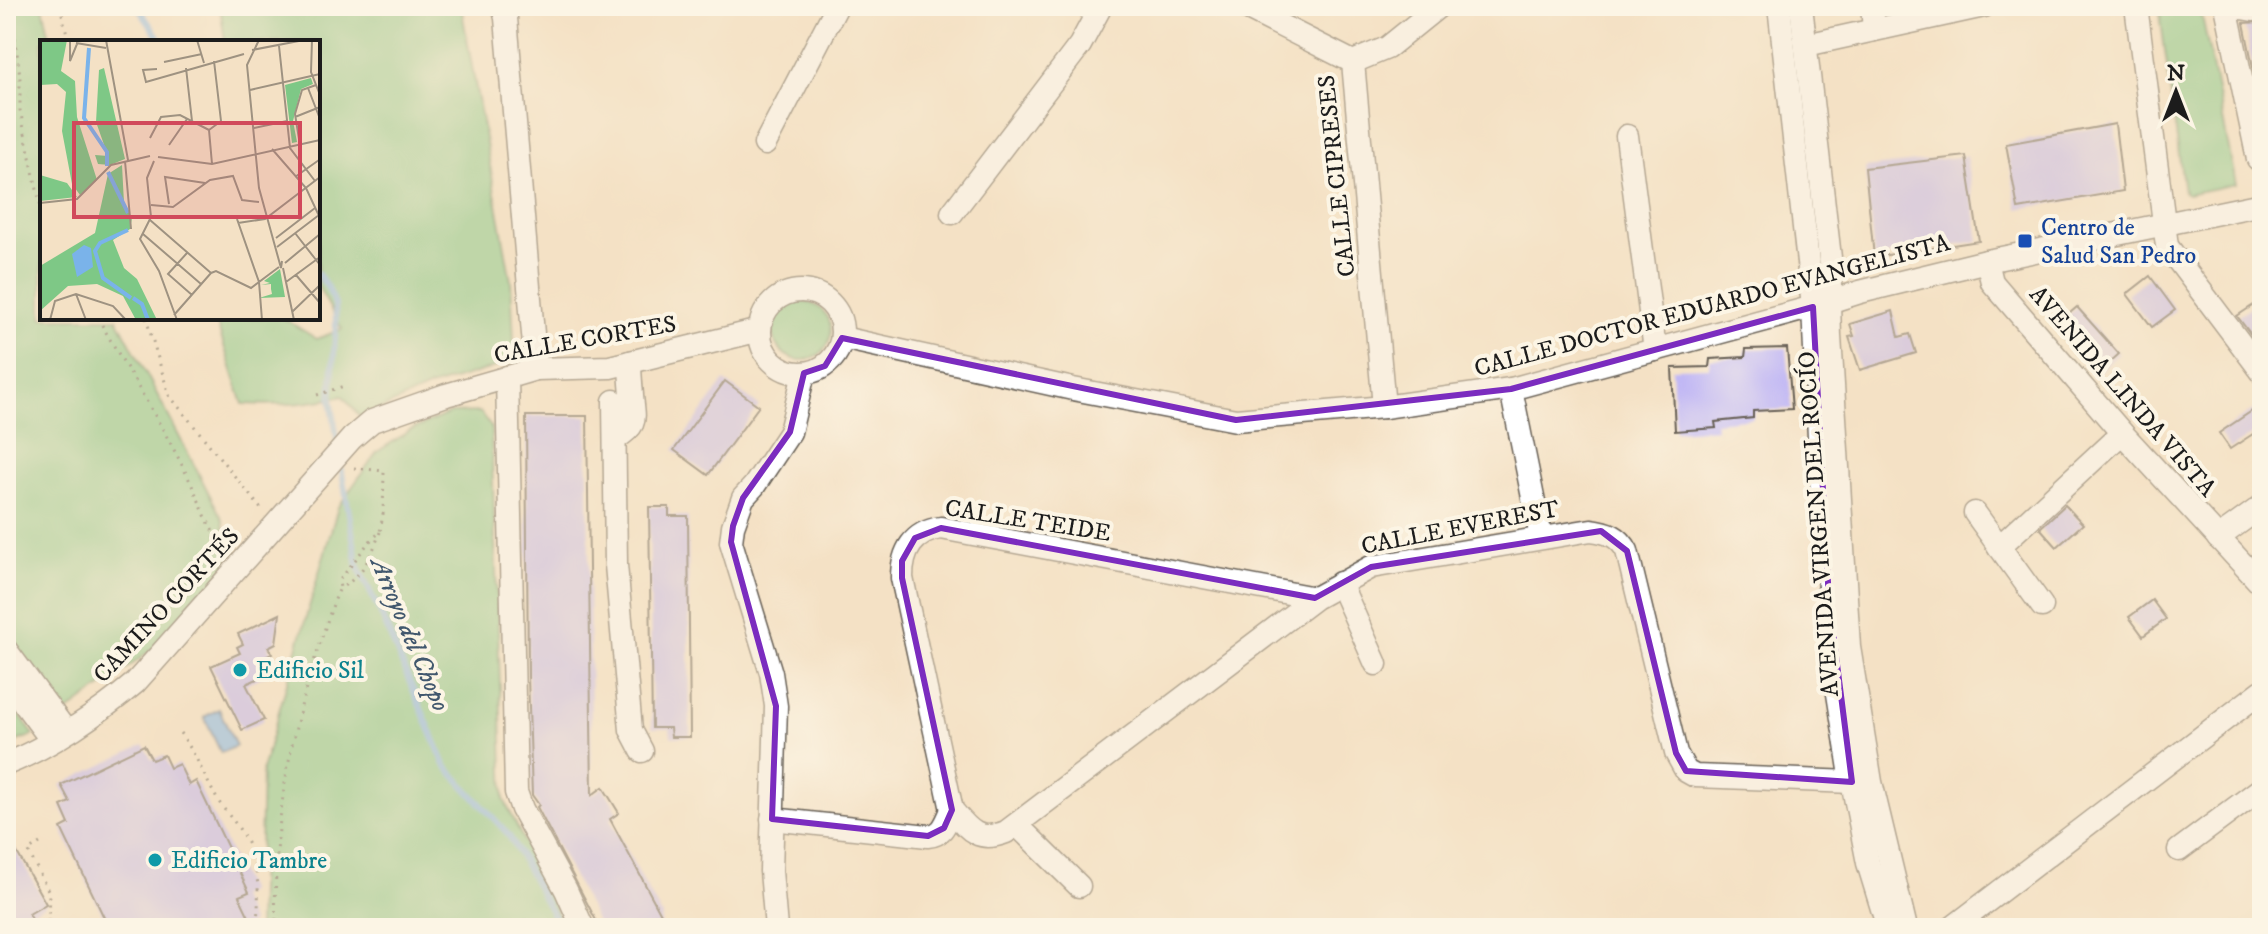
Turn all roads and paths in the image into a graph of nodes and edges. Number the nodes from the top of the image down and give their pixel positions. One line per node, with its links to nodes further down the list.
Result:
1 (11, 6): 23 (path)
2 (60, 6): 17 (path)
3 (503, 6): 35 (street)
4 (837, 6): 21 (street)
5 (1101, 6): 25 (street)
6 (1242, 6): 19 (street, CALLE CIPRESES)
7 (1439, 6): 19 (street)
8 (1779, 6): 28 (street)
9 (1801, 6): 18 (street)
10 (1872, 6): 16 (street)
11 (1984, 6): 14 (street)
12 (2136, 6): 26 (street)
13 (2228, 6): 15 (street); 22 (street)
14 (1960, 8): 16 (street)
15 (2262, 8)
16 (1874, 30): 18 (street)
17 (68, 40)
18 (1806, 45): 28 (street)
19 (1353, 62): 43 (street, CALLE CIPRESES)
20 (1627, 136): 33 (street)
21 (765, 144)
22 (2258, 159)
23 (40, 204)
24 (2262, 204): 26 (street, CALLE DOCTOR EDUARDO EVANGELISTA)
25 (952, 213)
26 (2165, 225): 27 (street, CALLE DOCTOR EDUARDO EVANGELISTA); 36 (street)
27 (1987, 261): 28 (street, CALLE DOCTOR EDUARDO EVANGELISTA); 44 (street, AVENIDA LINDA VISTA)
28 (1821, 304): 33 (street, CALLE DOCTOR EDUARDO EVANGELISTA); 69 (street, AVENIDA VIRGEN DEL ROCÍO); 83 (street, AVENIDA VIRGEN DEL ROCÍO)
29 (99, 320): 57 (path)
30 (147, 320): 50 (path)
31 (760, 330): 32 (street); 34 (street, CALLE CORTES); 37 (street)
32 (842, 338): 37 (street); 43 (street, CALLE DOCTOR EDUARDO EVANGELISTA)
33 (1655, 350): 40 (street, CALLE DOCTOR EDUARDO EVANGELISTA)
34 (630, 362): 35 (street, CALLE CORTES); 45 (street)
35 (536, 369): 38 (street, CALLE CORTES)
36 (2262, 372)
37 (804, 373): 72 (street)
38 (507, 377): 47 (street, CALLE CORTES); 80 (street)
39 (347, 385): 41 (path)
40 (1511, 389): 43 (street, CALLE DOCTOR EDUARDO EVANGELISTA); 52 (street)
41 (317, 395)
42 (614, 401): 45 (street)
43 (1384, 407)
44 (2122, 433): 53 (street, AVENIDA LINDA VISTA); 54 (street)
45 (615, 439): 67 (street)
46 (354, 468): 51 (path)
47 (308, 488): 50 (street, CAMINO CORTÉS)
48 (2262, 506): 53 (street)
49 (1975, 513): 54 (street)
50 (274, 526): 57 (street, CAMINO CORTÉS)
51 (380, 532): 58 (path); 58 (path)
52 (1541, 537): 55 (street, CALLE EVEREST); 69 (street, CALLE EVEREST)
53 (2218, 538): 56 (street, AVENIDA LINDA VISTA)
54 (1999, 547): 60 (street)
55 (1340, 583): 59 (street, CALLE EVEREST); 62 (street)
56 (2262, 585)
57 (220, 587): 66 (street, CAMINO CORTÉS)
58 (340, 588): 79 (path)
59 (1315, 598): 71 (street, CALLE TEIDE); 73 (street, CALLE EVEREST)
60 (2042, 606)
61 (6, 650): 66 (street)
62 (1376, 664)
63 (6, 679): 66 (street)
64 (2262, 691): 84 (street)
65 (180, 733): 78 (path)
66 (59, 736): 68 (street, CAMINO CORTÉS)
67 (642, 751)
68 (6, 764)
69 (1852, 782): 82 (street, AVENIDA VIRGEN DEL ROCÍO)
70 (2262, 788): 75 (street)
71 (952, 810): 72 (street); 73 (street, CALLE EVEREST)
72 (772, 819): 81 (street)
73 (1017, 825): 76 (street)
74 (40, 843): 77 (path)
75 (2179, 850)
76 (1079, 886)
77 (48, 928)
78 (256, 928)
79 (276, 928)
80 (583, 928)
81 (776, 928)
82 (1888, 928)
83 (1906, 928)
84 (1952, 928)

